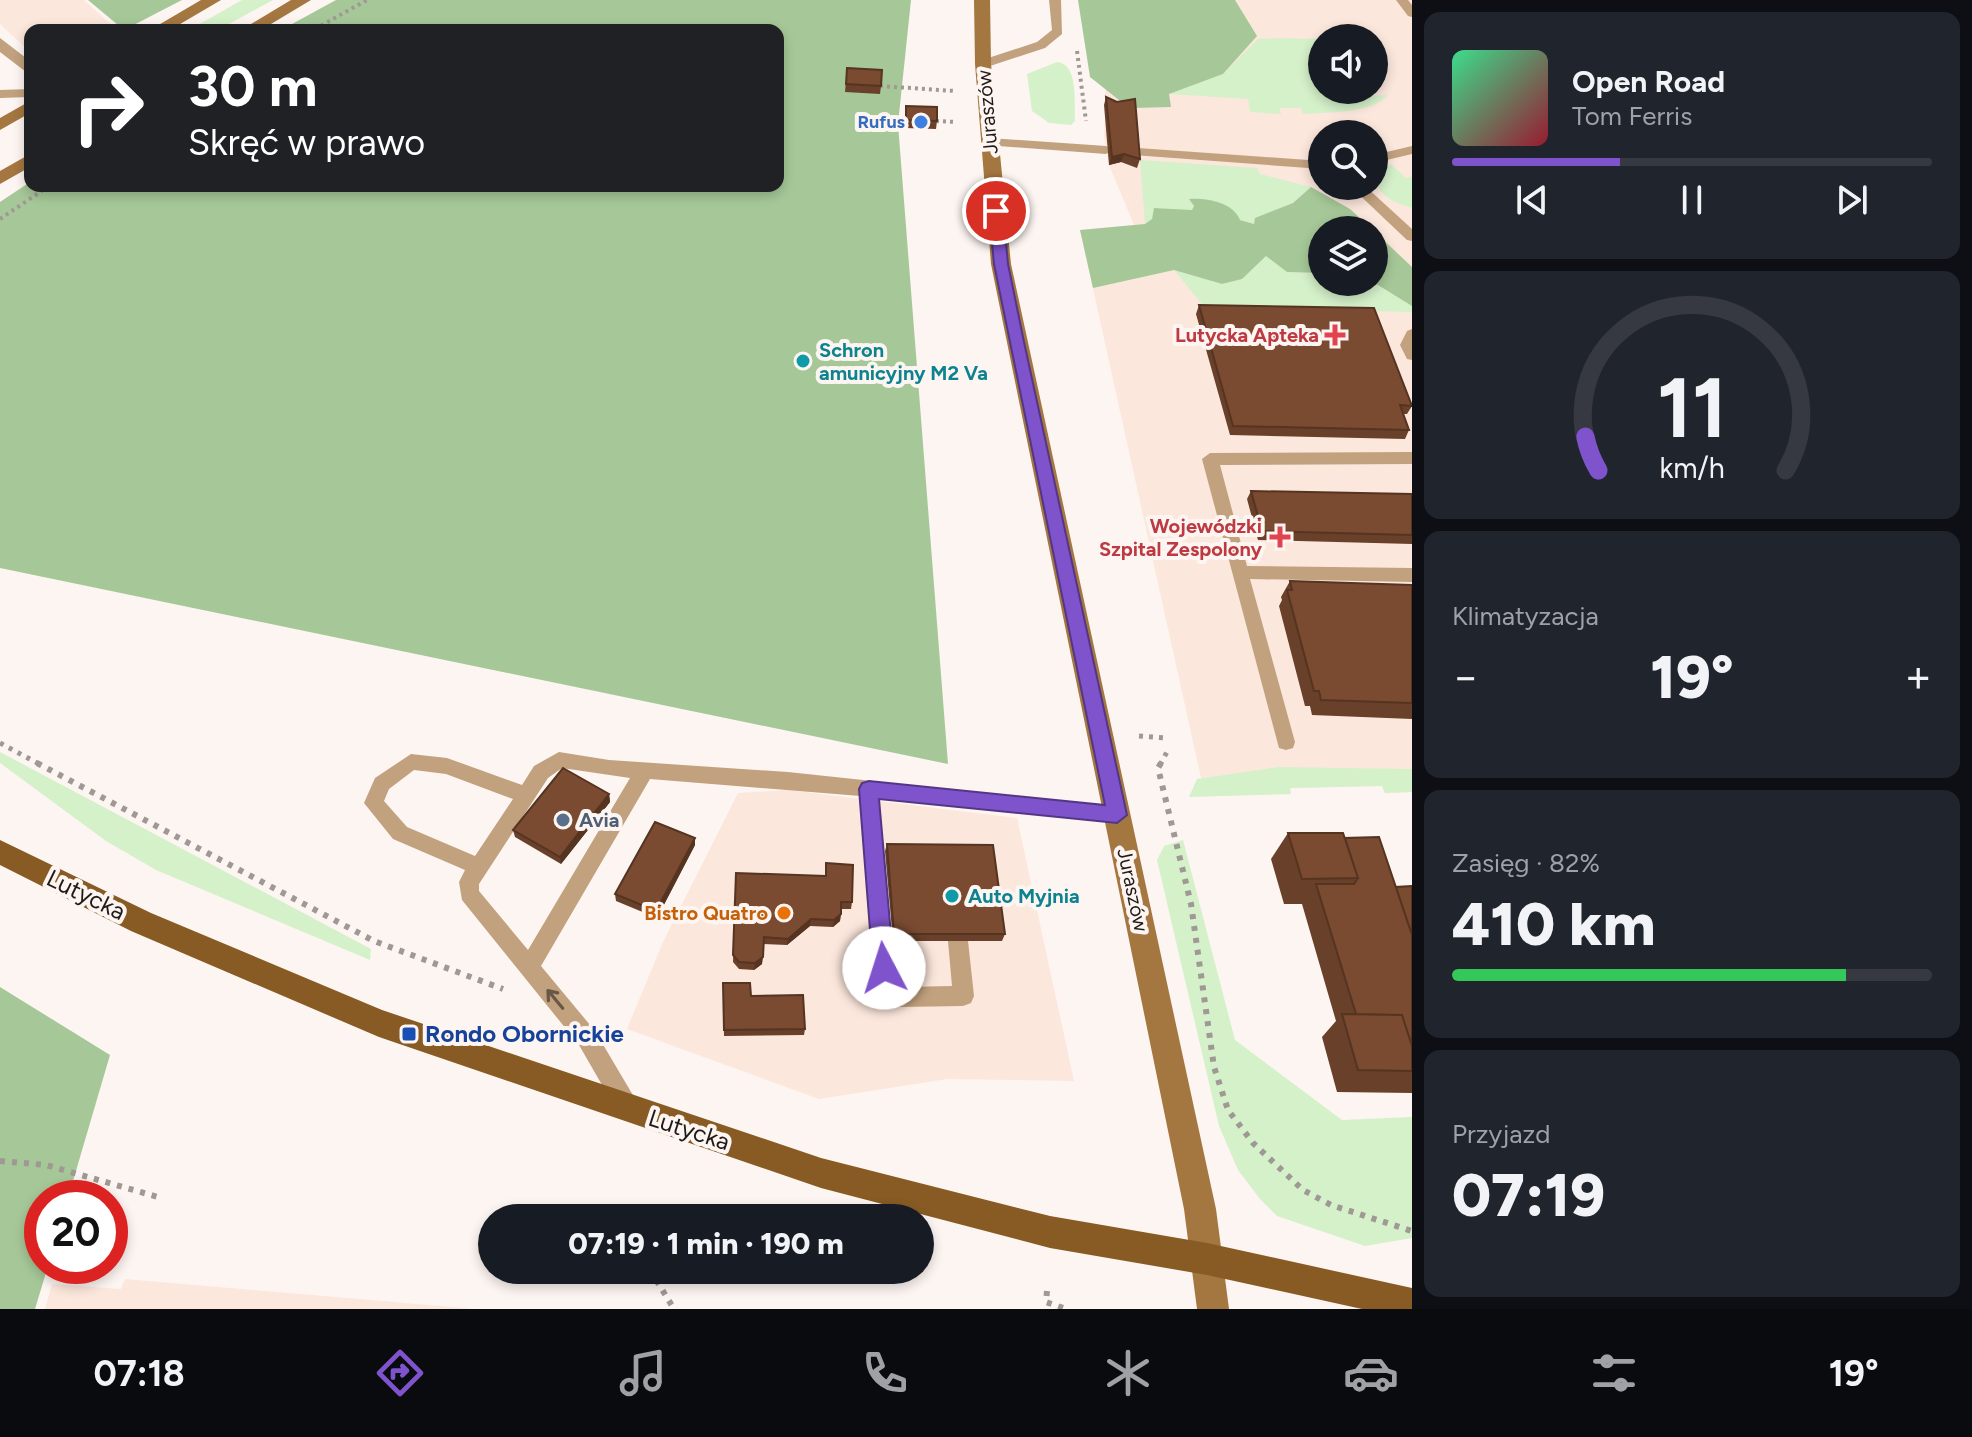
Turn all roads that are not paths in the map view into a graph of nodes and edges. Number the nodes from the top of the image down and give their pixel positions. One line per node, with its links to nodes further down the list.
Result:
1 (213, 0): 7 (street)
2 (303, 0): 8 (street)
3 (982, 0): 10 (street, Juraszów)
4 (1055, 0): 10 (lane)
5 (1402, 0): 6 (lane)
6 (1412, 13)
7 (169, 24)
8 (260, 24)
9 (0, 43): 11 (street)
10 (983, 64): 16 (street, Juraszów)
11 (24, 65)
12 (24, 93): 13 (lane)
13 (0, 94)
14 (24, 110): 15 (street)
15 (0, 125)
16 (990, 142): 17 (lane); 36 (street, Juraszów)
17 (1106, 150)
18 (1412, 150): 20 (lane)
19 (1138, 152): 22 (lane)
20 (1388, 156)
21 (24, 163): 23 (street)
22 (1308, 164)
23 (0, 179)
24 (1376, 200): 25 (lane)
25 (1405, 222): 26 (lane)
26 (1412, 237)
27 (1412, 334): 28 (lane)
28 (1412, 355)
29 (1412, 458): 30 (lane)
30 (1240, 572): 31 (lane); 32 (lane)
31 (1412, 575)
32 (1286, 742)
33 (644, 771): 34 (lane); 35 (lane); 40 (lane)
34 (869, 789): 36 (lane); 39 (lane)
35 (525, 795): 38 (lane); 38 (lane)
36 (1117, 815): 42 (street, Juraszów)
37 (0, 852): 41 (main road, Lutycka)
38 (479, 867): 40 (lane)
39 (958, 941)
40 (529, 968): 41 (lane, one-way to 40)
41 (629, 1110): 42 (main road, Lutycka)
42 (1207, 1259): 43 (main road, Lutycka); 44 (street, Juraszów)
43 (1412, 1304)
44 (1213, 1309)

